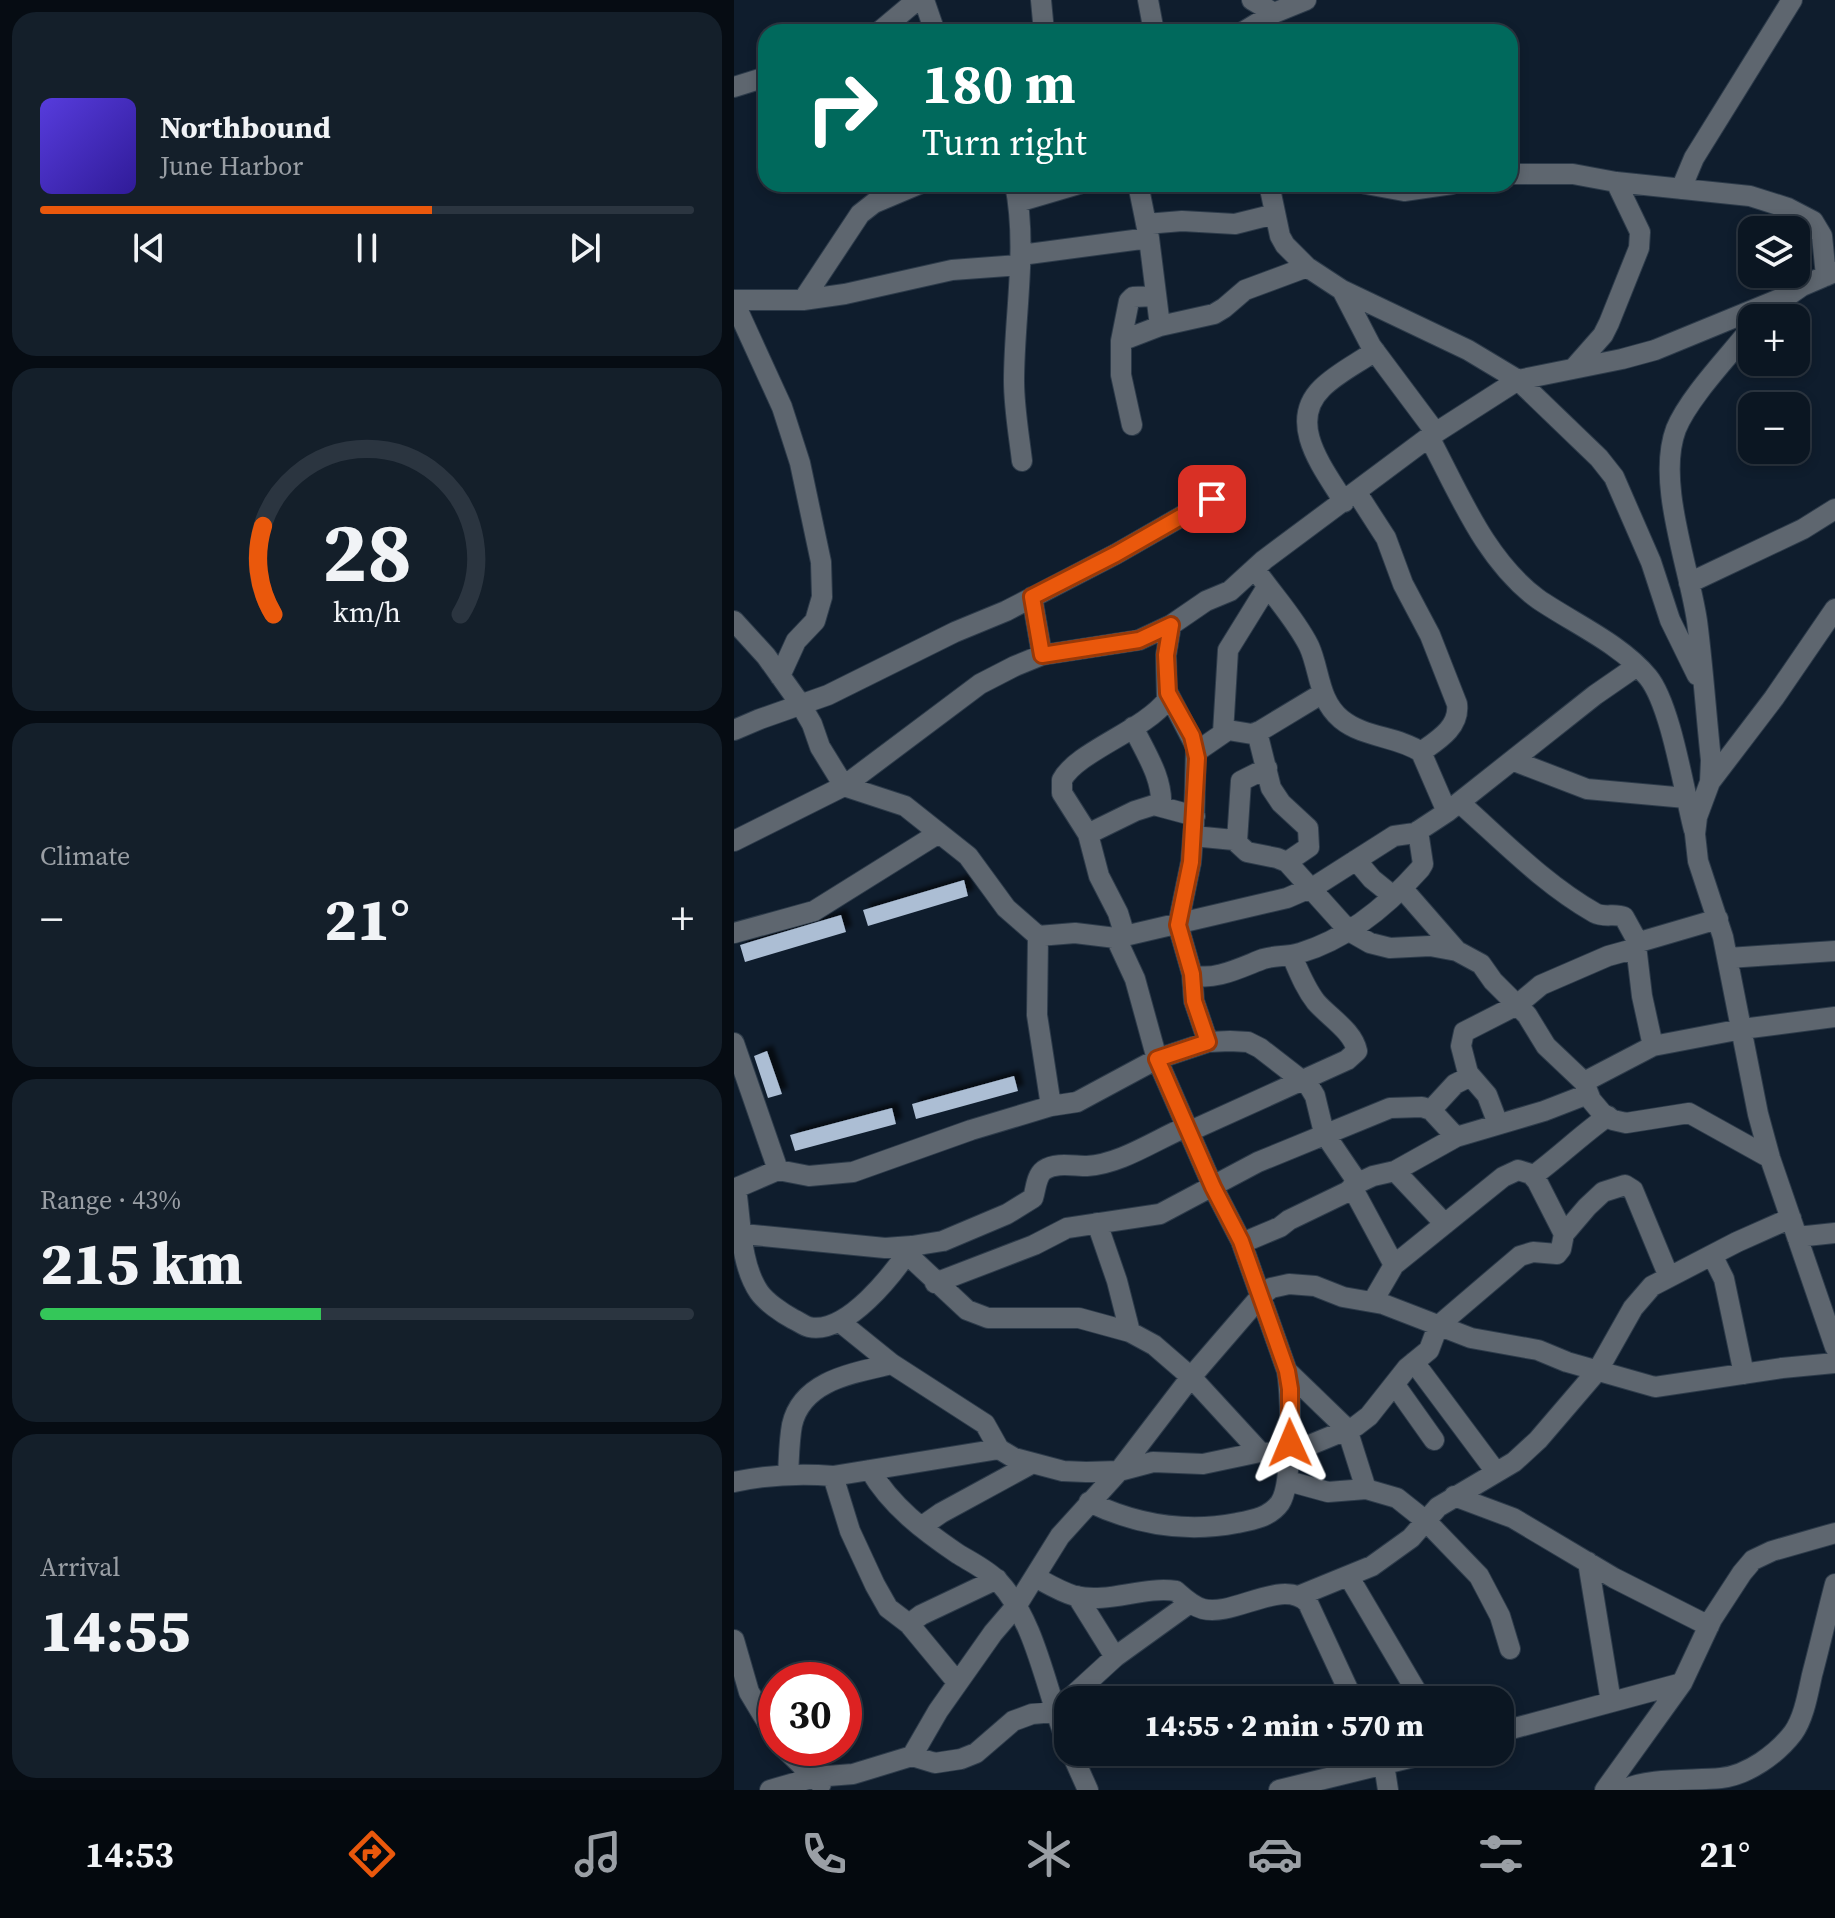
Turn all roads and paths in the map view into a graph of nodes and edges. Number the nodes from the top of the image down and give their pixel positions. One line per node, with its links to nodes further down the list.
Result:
1 (917, 0): 9 (street)
2 (924, 0): 10 (street)
3 (1041, 0): 11 (street)
4 (1148, 0): 12 (street)
5 (1252, 0): 8 (street)
6 (1306, 0): 8 (street)
7 (1792, 0): 18 (street)
8 (1274, 13): 13 (street)
9 (888, 24)
10 (932, 24)
11 (1043, 24)
12 (1152, 24)
13 (1256, 24)
14 (758, 80): 15 (street)
15 (734, 87)
16 (1518, 174): 17 (street)
17 (1616, 182): 18 (street); 38 (street)
18 (1681, 189): 27 (street)
19 (900, 192): 31 (street)
20 (1140, 192): 24 (street)
21 (1271, 192): 23 (street)
22 (1016, 193): 25 (street)
23 (1275, 214): 24 (street); 26 (street)
24 (1147, 231): 25 (street); 29 (street)
25 (1021, 260): 31 (street); 42 (street)
26 (1307, 267): 28 (street); 34 (street)
27 (1830, 274): 30 (street)
28 (1342, 290): 37 (street); 39 (street)
29 (1156, 296): 34 (street); 35 (street)
30 (1782, 298): 33 (street); 38 (street)
31 (803, 300): 32 (street)
32 (734, 301): 55 (street)
33 (1775, 304)
34 (1160, 326): 35 (street)
35 (1121, 341): 40 (street)
36 (1738, 345): 47 (street)
37 (1375, 351): 41 (street); 43 (street)
38 (1573, 369): 39 (street)
39 (1518, 380): 41 (street); 56 (street)
40 (1132, 425)
41 (1433, 435): 43 (street); 54 (street)
42 (1022, 461)
43 (1350, 497): 46 (street); 65 (street)
44 (1212, 499): 49 (street)
45 (1835, 509): 47 (street)
46 (1255, 569): 48 (street); 52 (street)
47 (1689, 583): 56 (street)
48 (1267, 587): 58 (street); 63 (street)
49 (1032, 597): 53 (street); 59 (street)
50 (1835, 609): 68 (street)
51 (734, 621): 55 (street)
52 (1171, 625): 53 (street); 57 (street)
53 (1042, 655): 69 (street)
54 (1637, 666): 66 (street); 70 (street)
55 (780, 676): 59 (street)
56 (1704, 690): 68 (street)
57 (1168, 693): 60 (street); 64 (street)
58 (1323, 693): 62 (street); 65 (street)
59 (801, 705): 61 (street); 69 (street)
60 (1133, 727): 71 (street); 76 (street)
61 (734, 730)
62 (1257, 732): 63 (street); 67 (street)
63 (1223, 733): 64 (street)
64 (1196, 752): 73 (street)
65 (1421, 752): 72 (street)
66 (1514, 761): 70 (street); 72 (street)
67 (1267, 768): 79 (street); 81 (street)
68 (1710, 782): 77 (street)
69 (844, 786): 75 (street); 78 (street)
70 (1686, 798): 77 (street)
71 (1161, 806): 73 (street); 76 (street)
72 (1454, 808): 74 (street); 90 (street)
73 (1194, 826): 79 (street); 85 (street)
74 (1418, 831): 80 (street); 83 (street)
75 (939, 833): 87 (street); 88 (street)
76 (1088, 834): 89 (street)
77 (1695, 834): 84 (street)
78 (734, 841)
79 (1237, 841): 81 (street)
80 (1356, 860): 82 (street); 83 (street)
81 (1287, 862): 82 (street)
82 (1311, 887): 85 (street); 86 (street)
83 (1397, 892): 86 (street); 91 (street)
84 (1718, 919): 90 (street); 94 (street)
85 (1178, 925): 89 (street); 95 (street)
86 (1349, 931): 91 (street); 93 (street)
87 (734, 933)
88 (1038, 936): 89 (street); 106 (street)
89 (1120, 937): 102 (street)
90 (1636, 946): 96 (street); 101 (street)
91 (1457, 951): 96 (street)
92 (1835, 951): 94 (street)
93 (1292, 956): 95 (street); 104 (street)
94 (1728, 958): 98 (street)
95 (1192, 974): 99 (street)
96 (1517, 1005): 103 (street); 105 (street)
97 (1835, 1017): 98 (street)
98 (1742, 1029): 101 (street); 113 (street)
99 (1208, 1042): 102 (street); 104 (street)
100 (734, 1043): 114 (street)
101 (1653, 1046): 105 (street)
102 (1157, 1059): 106 (street); 110 (street)
103 (1468, 1073): 107 (street); 109 (street)
104 (1301, 1079): 110 (street); 111 (street)
105 (1586, 1088): 108 (street); 109 (street)
106 (1051, 1106): 114 (street)
107 (1431, 1110): 111 (street); 112 (street)
108 (1608, 1116): 113 (street); 116 (street)
109 (1498, 1124): 112 (street)
110 (1187, 1129): 118 (street); 127 (street)
111 (1324, 1133): 117 (street); 118 (street)
112 (1456, 1137): 115 (street)
113 (1770, 1158): 122 (street)
114 (778, 1170): 119 (street)
115 (1395, 1171): 117 (street); 121 (street)
116 (1533, 1176): 121 (street); 125 (street)
117 (1355, 1185): 126 (street); 129 (street)
118 (1213, 1187): 120 (street); 126 (street)
119 (735, 1189): 124 (street)
120 (1097, 1223): 131 (street); 136 (street)
121 (1445, 1224): 129 (street)
122 (1794, 1227): 123 (street); 128 (street); 137 (street)
123 (1835, 1233)
124 (743, 1234): 127 (street); 134 (street)
125 (1564, 1234): 130 (street); 135 (street)
126 (1242, 1243): 132 (street)
127 (909, 1250): 131 (street); 134 (street)
128 (1712, 1255): 130 (street); 143 (street)
129 (1394, 1265): 133 (street)
130 (1669, 1277): 141 (street)
131 (935, 1283): 136 (street)
132 (1260, 1297): 133 (street); 142 (street); 144 (street)
133 (1373, 1301): 135 (street)
134 (840, 1322): 140 (street)
135 (1438, 1326): 138 (street); 141 (street)
136 (1130, 1332): 144 (street)
137 (1833, 1337)
138 (1414, 1362): 145 (street); 154 (street)
139 (1835, 1363): 143 (street)
140 (892, 1364): 148 (street); 155 (street)
141 (1598, 1370): 143 (street); 154 (street)
142 (1287, 1371): 146 (street); 150 (street)
143 (1744, 1374)
144 (1191, 1377): 149 (street); 153 (street)
145 (1395, 1385): 146 (street); 147 (street)
146 (1347, 1429): 150 (street); 159 (street)
147 (1434, 1440)
148 (999, 1449): 151 (street); 152 (street)
149 (1260, 1452): 150 (street); 153 (street)
150 (1288, 1454): 157 (street)
151 (1031, 1464): 153 (street); 163 (street)
152 (870, 1470): 156 (street); 163 (street)
153 (1119, 1471): 161 (street)
154 (1496, 1472): 160 (street)
155 (788, 1475): 156 (street); 158 (street)
156 (833, 1476): 174 (street)
157 (1288, 1481): 159 (street); 161 (street)
158 (734, 1482)
159 (1366, 1489): 162 (street)
160 (1454, 1496): 162 (street); 165 (street)
161 (1089, 1502): 166 (street)
162 (1426, 1521): 167 (street); 177 (street)
163 (921, 1527): 168 (street)
164 (1835, 1533): 175 (street)
165 (1588, 1562): 175 (street); 185 (street)
166 (1035, 1577): 171 (street); 173 (street)
167 (1349, 1577): 170 (street); 184 (street)
168 (997, 1579): 173 (street); 174 (street)
169 (1835, 1584): 194 (street)
170 (1301, 1595): 172 (street); 183 (street)
171 (1077, 1596): 172 (street); 178 (street)
172 (1190, 1603): 178 (street)
173 (1017, 1605): 179 (street); 181 (street)
174 (909, 1624): 179 (street)
175 (1709, 1626): 180 (street)
176 (734, 1640): 186 (street)
177 (1510, 1649)
178 (1115, 1657): 182 (street)
179 (957, 1682): 189 (street)
180 (1682, 1683): 185 (street); 200 (street)
181 (1054, 1686)
182 (1083, 1686)
183 (1347, 1686)
184 (1413, 1686)
185 (1611, 1702): 188 (street)
186 (758, 1707)
187 (1054, 1707): 189 (street)
188 (1514, 1728)
189 (912, 1756): 195 (street)
190 (802, 1766): 195 (street)
191 (1077, 1766): 197 (street)
192 (1356, 1766): 198 (street)
193 (1383, 1766): 199 (street)
194 (1750, 1768): 201 (street); 202 (street)
195 (820, 1784): 196 (street)
196 (770, 1790)
197 (1088, 1790)
198 (1279, 1790)
199 (1388, 1790)
200 (1605, 1790)
201 (1623, 1790)
202 (1748, 1790)

